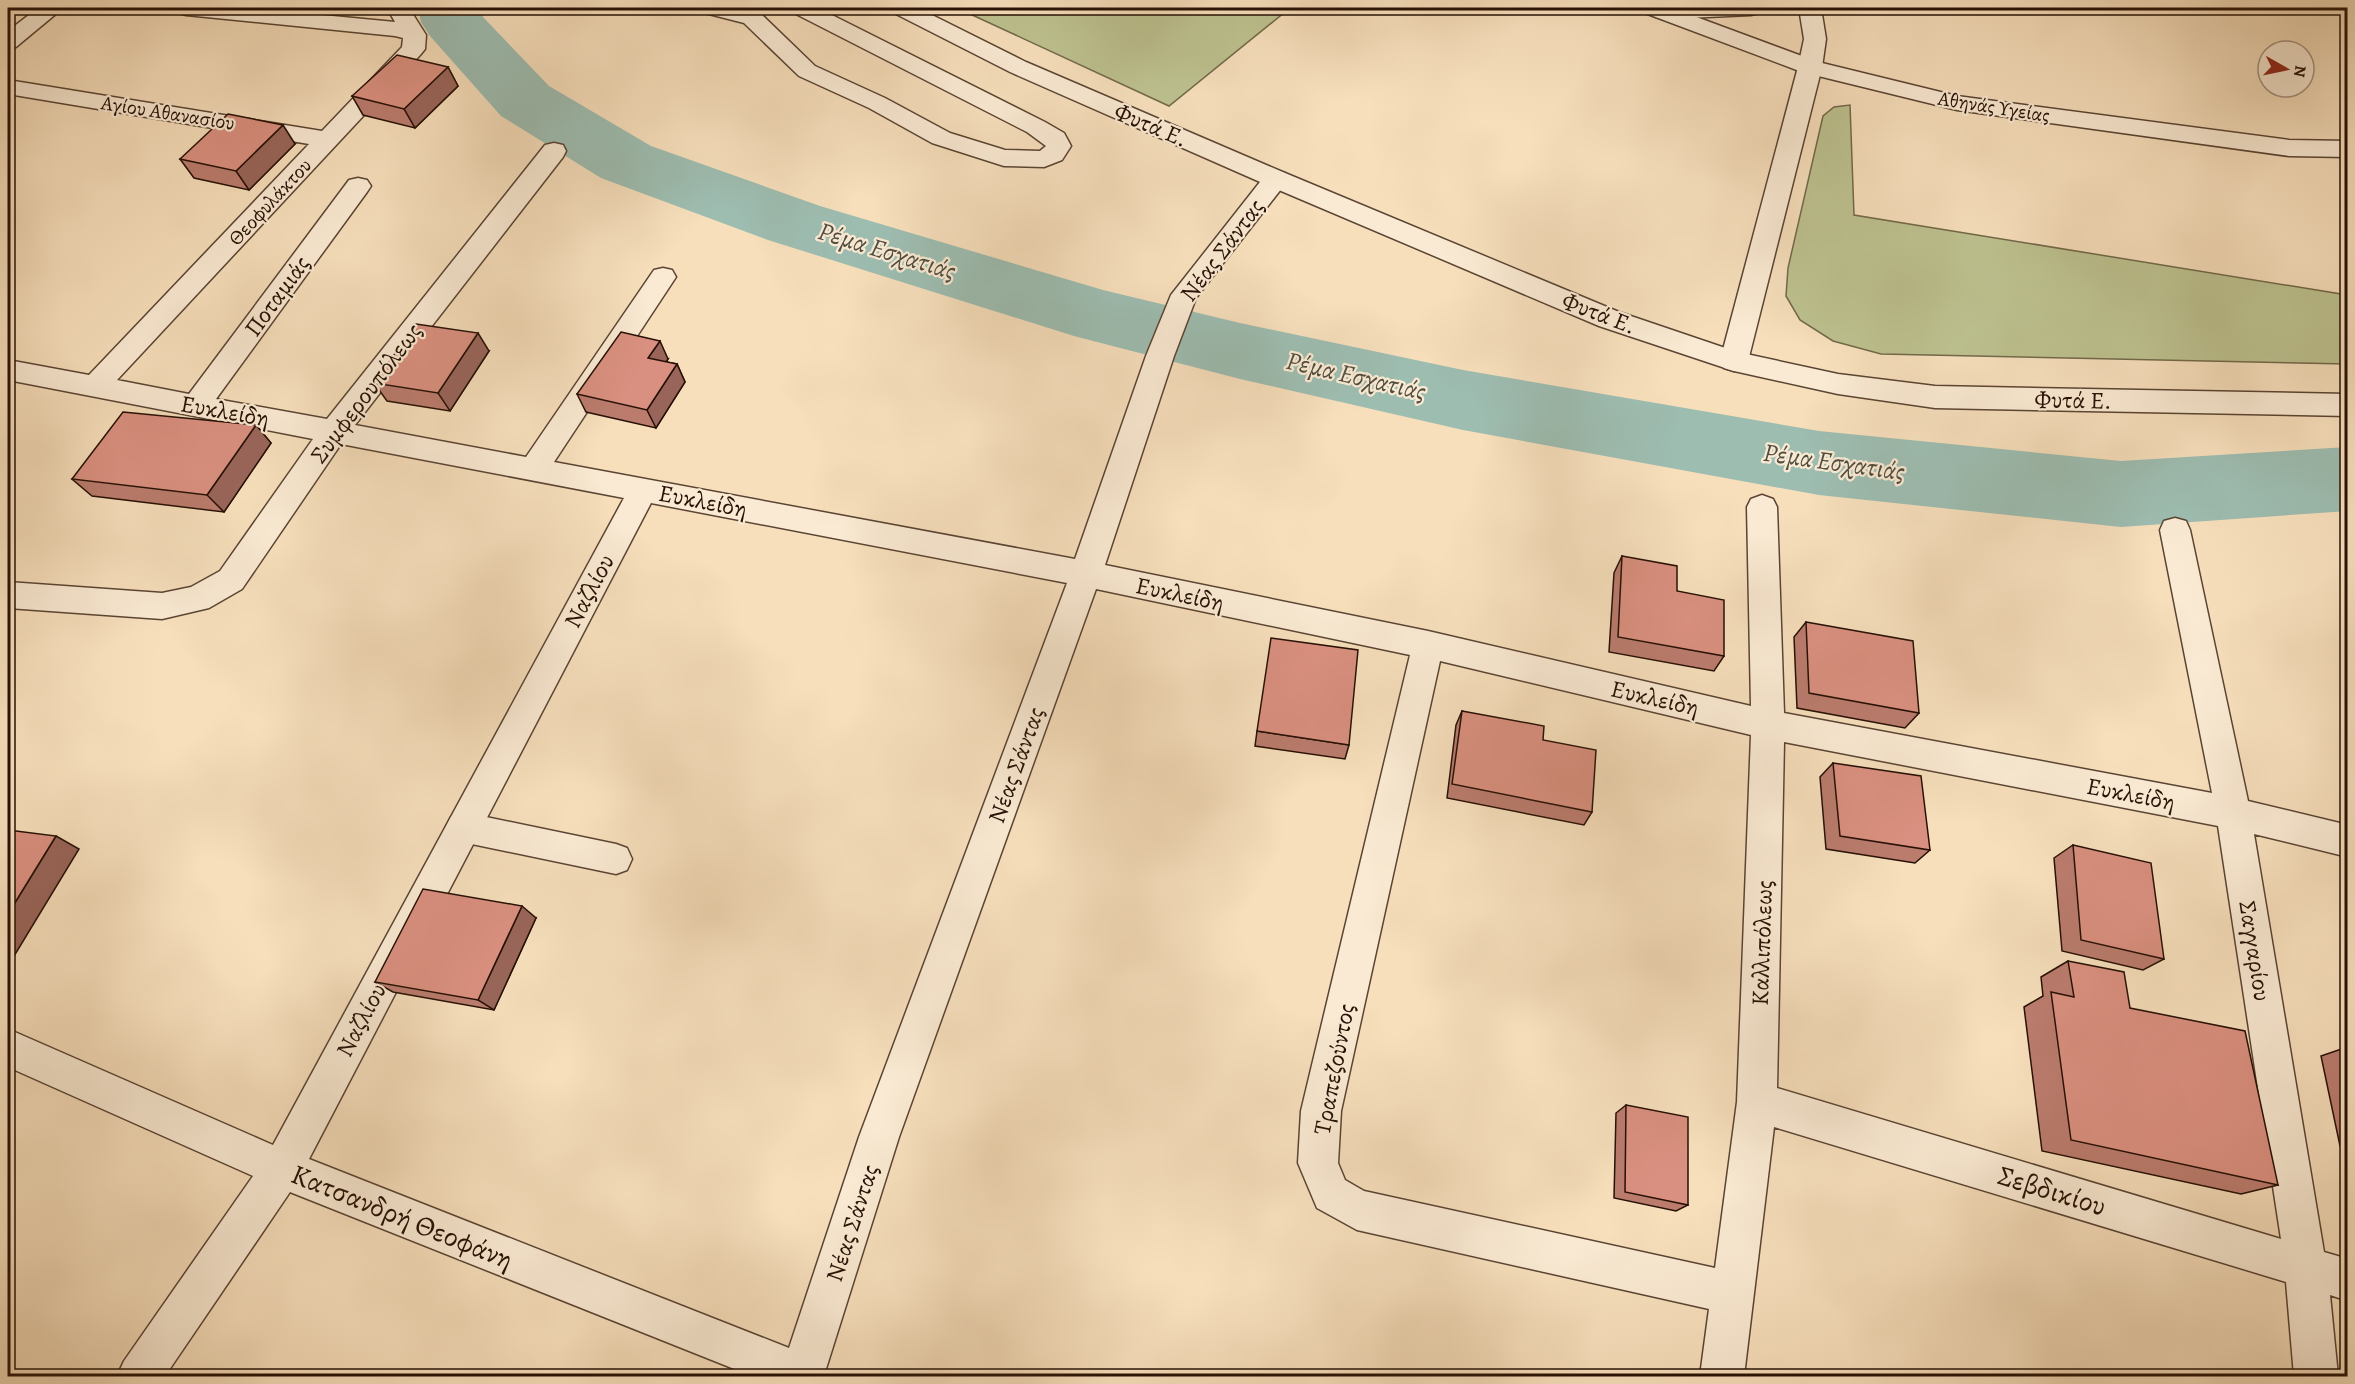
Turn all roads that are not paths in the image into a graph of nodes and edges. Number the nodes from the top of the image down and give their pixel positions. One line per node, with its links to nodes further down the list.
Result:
1 (52, 8): 11 (street)
2 (186, 8): 10 (street)
3 (398, 8): 10 (street)
4 (713, 8): 5 (street)
5 (802, 8)
6 (902, 8): 17 (street, Φυτά Ε.)
7 (1751, 8): 9 (street)
8 (1810, 8): 12 (street)
9 (1659, 10): 12 (street, Αθηνάς Υγείας)
10 (415, 35): 14 (street, Θεοφυλάκτου)
11 (8, 42)
12 (1810, 67): 15 (street, Αθηνάς Υγείας); 20 (street)
13 (8, 87): 14 (street, Αγίου Αθανασίου)
14 (329, 140): 22 (street, Θεοφυλάκτου)
15 (2348, 149)
16 (554, 151): 25 (street, Συμφερουπόλεως)
17 (1276, 179): 20 (street, Φυτά Ε.); 30 (street, Νέας Σάντας)
18 (358, 186): 24 (street, Ποταμιάς)
19 (663, 277): 26 (street)
20 (1734, 361): 23 (street, Φυτά Ε.)
21 (8, 370): 22 (street, Ευκλείδη)
22 (94, 387): 24 (street, Ευκλείδη)
23 (2348, 405)
24 (195, 406): 25 (street, Ευκλείδη)
25 (334, 431): 26 (street, Ευκλείδη); 31 (street, Συμφερουπόλεως)
26 (533, 470): 27 (street, Ευκλείδη)
27 (643, 490): 30 (street, Ευκλείδη); 35 (street, Ναζλίου)
28 (1762, 507): 33 (street, Καλλιπόλεως)
29 (2175, 530): 34 (street, Σαγγαρίου)
30 (1086, 574): 32 (street, Ευκλείδη); 44 (street, Νέας Σάντας)
31 (8, 595)
32 (1428, 645): 33 (street, Ευκλείδη); 43 (street, Τραπεζούντος)
33 (1768, 724): 34 (street, Ευκλείδη); 39 (street, Καλλιπόλεως)
34 (2233, 813): 36 (street, Ευκλείδη); 41 (street, Σαγγαρίου)
35 (462, 826): 37 (lane); 40 (street, Ναζλίου)
36 (2348, 841)
37 (616, 859)
38 (8, 1048): 40 (street, Κατσανδρή Θεοφάνη)
39 (1757, 1102): 41 (street, Σεβδικίου); 43 (street, Καλλιπόλεως)
40 (282, 1169): 44 (street, Κατσανδρή Θεοφάνη); 45 (street, Ναζλίου)
41 (2306, 1267): 42 (street, Σεβδικίου); 47 (street, Σαγγαρίου)
42 (2348, 1280)
43 (1733, 1293): 46 (street, Καλλιπόλεως)
44 (803, 1376)
45 (139, 1377)
46 (1722, 1377)
47 (2316, 1377)

